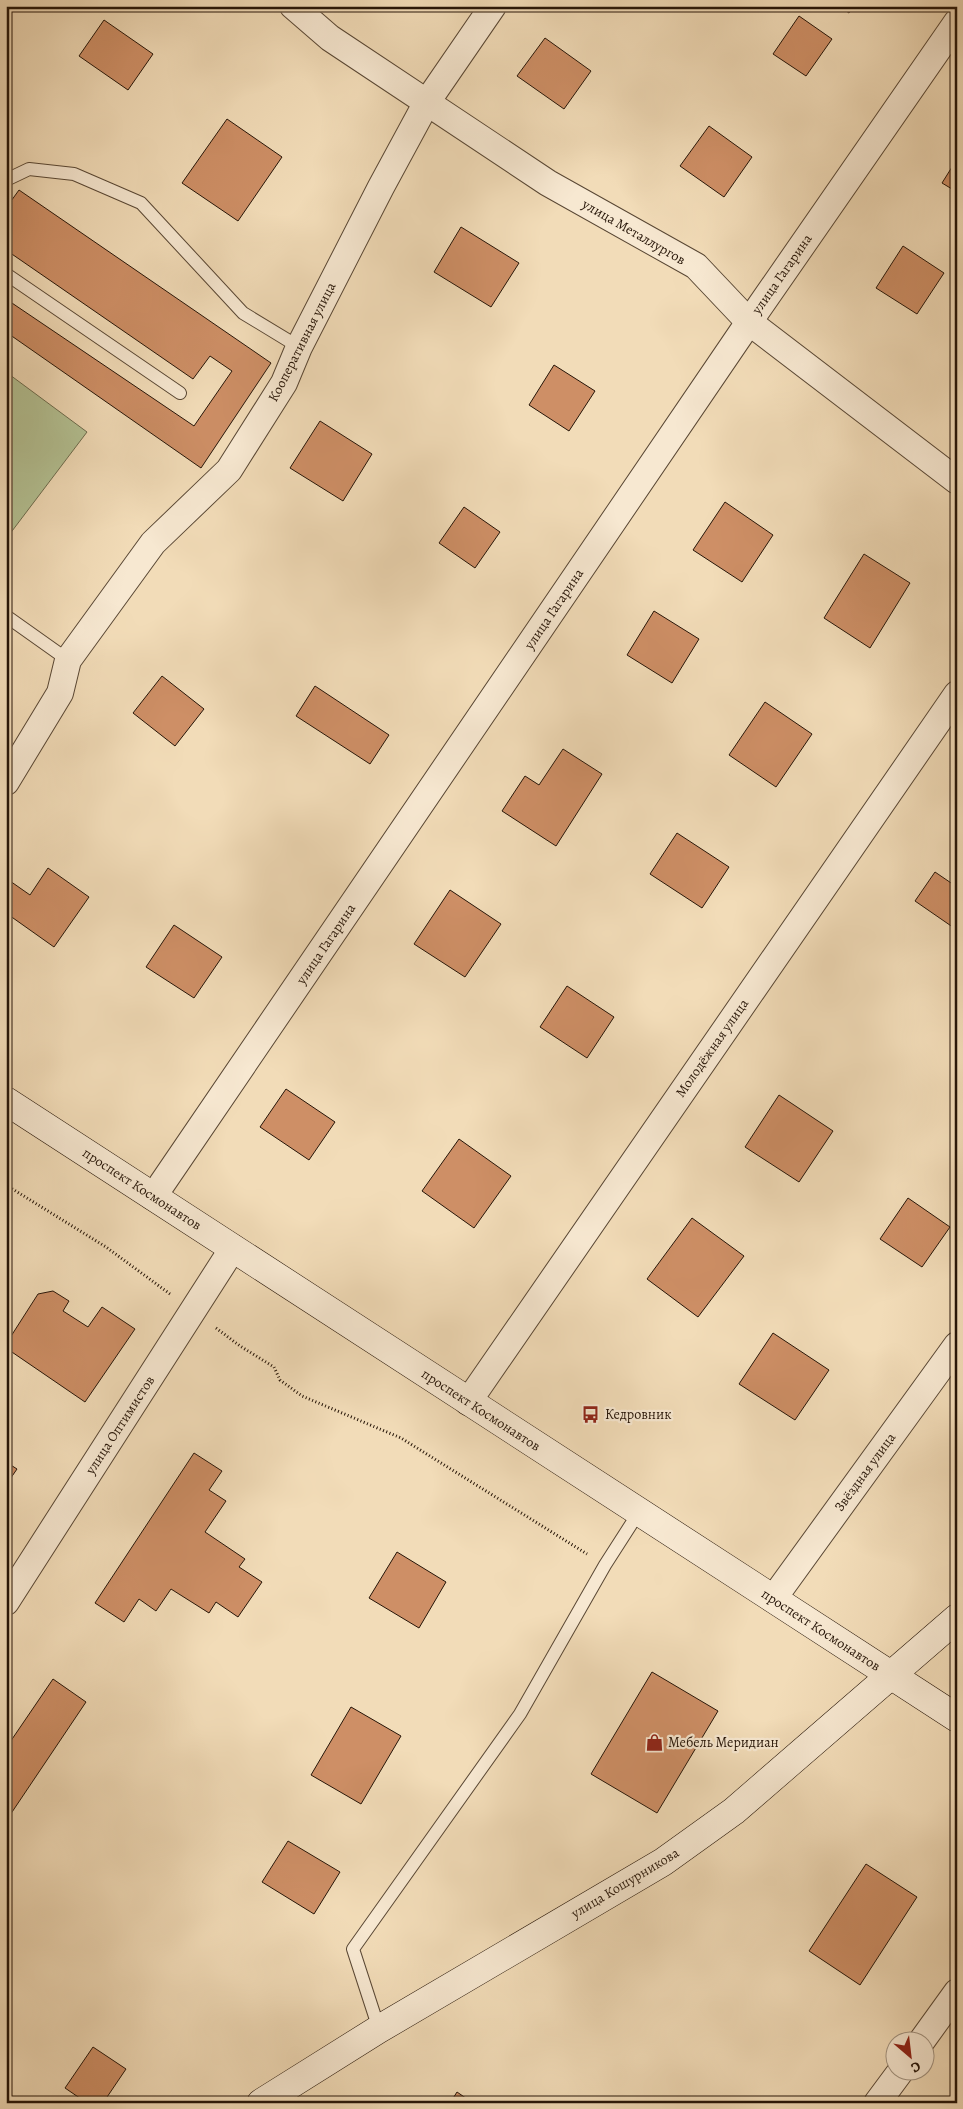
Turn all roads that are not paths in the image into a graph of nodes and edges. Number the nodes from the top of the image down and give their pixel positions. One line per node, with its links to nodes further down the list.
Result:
1 (293, 6): 4 (street, улица Металлургов)
2 (492, 6): 4 (street, Кооперативная улица)
3 (957, 22): 7 (street, улица Гагарина)
4 (427, 102): 7 (street, улица Металлургов); 8 (street, Кооперативная улица)
5 (6, 180): 8 (lane)
6 (6, 274): 9 (lane)
7 (749, 322): 10 (street, улица Металлургов); 16 (street, улица Гагарина)
8 (299, 347): 12 (street, Кооперативная улица)
9 (180, 393)
10 (957, 481)
11 (6, 616): 12 (lane)
12 (68, 660): 14 (street, Кооперативная улица)
13 (957, 694): 19 (street, Молодёжная улица)
14 (6, 782)
15 (6, 1101): 16 (main road, проспект Космонавтов)
16 (153, 1197): 17 (main road, проспект Космонавтов)
17 (233, 1248): 19 (main road, проспект Космонавтов); 22 (street, улица Оптимистов)
18 (957, 1344): 21 (street, Звёздная улица)
19 (468, 1402): 20 (main road, проспект Космонавтов)
20 (639, 1512): 21 (main road, проспект Космонавтов); 27 (lane)
21 (773, 1599): 24 (main road, проспект Космонавтов)
22 (6, 1602)
23 (957, 1618): 24 (main road, улица Кошурникова)
24 (892, 1675): 25 (main road, проспект Космонавтов); 27 (main road, улица Кошурникова)
25 (957, 1718)
26 (957, 1992): 28 (street)
27 (379, 2029): 30 (main road, улица Кошурникова)
28 (928, 2032)
29 (893, 2082): 31 (street)
30 (261, 2103)
31 (878, 2103)

